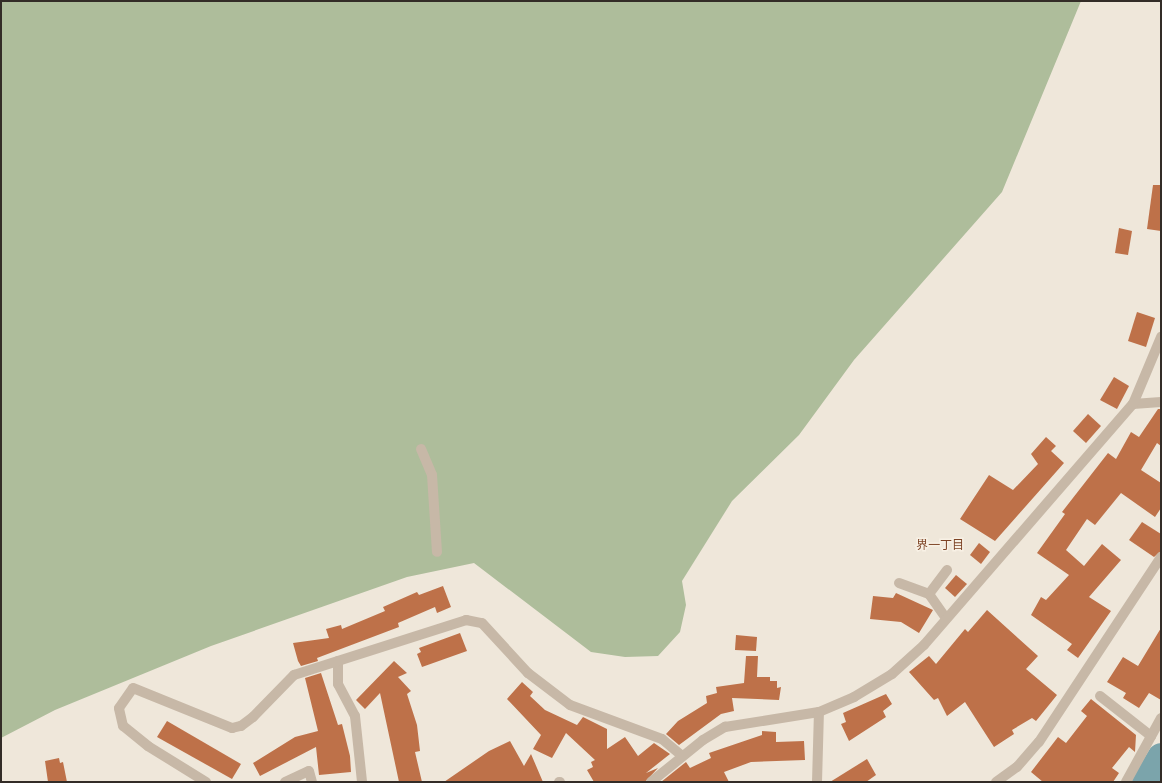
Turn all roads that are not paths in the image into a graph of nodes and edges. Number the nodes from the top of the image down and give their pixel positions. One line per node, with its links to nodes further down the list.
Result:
1 (1161, 337): 3 (street)
2 (1161, 402): 3 (street)
3 (1133, 404): 10 (street)
4 (421, 449): 5 (street)
5 (437, 552)
6 (1161, 557): 23 (street)
7 (947, 570): 9 (street)
8 (898, 583): 9 (street)
9 (929, 594): 10 (street)
10 (946, 618): 13 (street)
11 (338, 661): 16 (street); 17 (street); 20 (street)
12 (1100, 696): 15 (street)
13 (819, 712): 16 (street); 22 (street)
14 (1161, 718): 15 (street)
15 (1152, 736): 24 (street)
16 (682, 756): 21 (street)
17 (206, 782)
18 (285, 782): 19 (street)
19 (312, 782)
20 (362, 782)
21 (651, 782)
22 (817, 782)
23 (996, 782)
24 (1126, 782)

